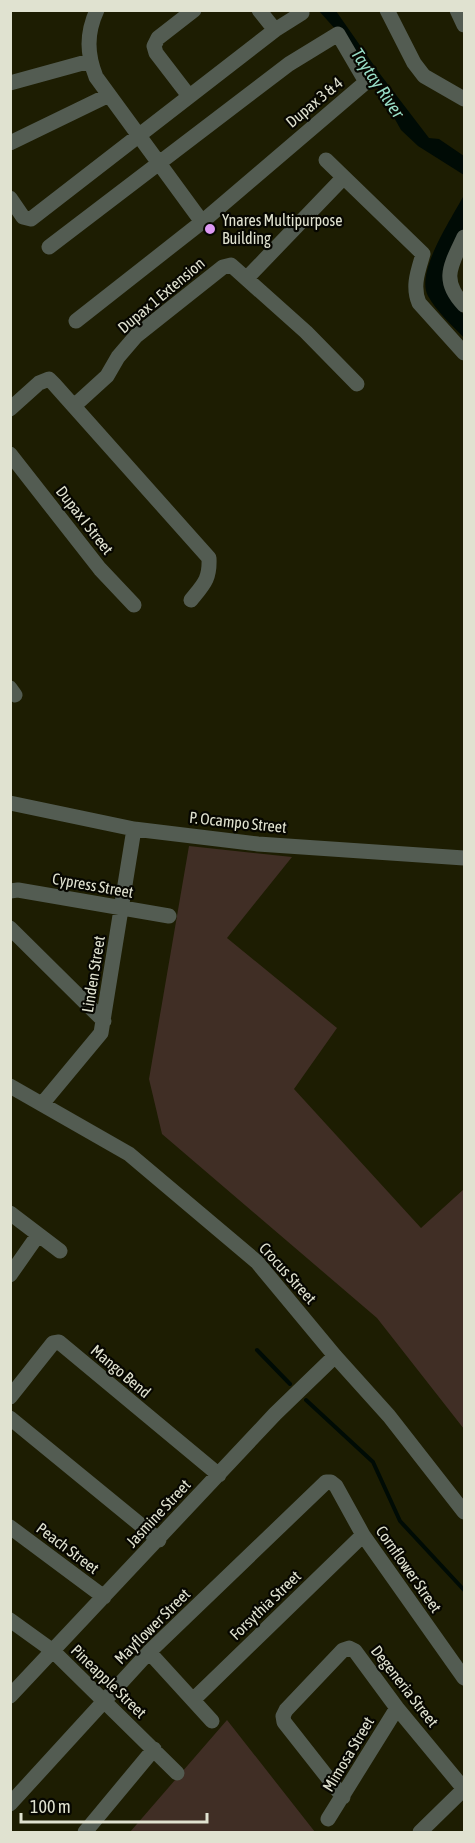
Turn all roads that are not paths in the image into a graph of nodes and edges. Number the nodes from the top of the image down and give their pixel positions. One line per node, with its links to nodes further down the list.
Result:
1 (97, 10): 9 (street)
2 (194, 10): 12 (street)
3 (259, 10): 8 (street)
4 (387, 10): 13 (street)
5 (457, 10): 7 (street)
6 (302, 13): 8 (street)
7 (465, 25)
8 (275, 30): 12 (street)
9 (90, 61): 10 (street); 11 (street)
10 (10, 83)
11 (109, 95): 14 (street); 15 (street)
12 (189, 96): 14 (street)
13 (465, 99)
14 (140, 136): 17 (street); 19 (street)
15 (10, 143)
16 (326, 160): 18 (street)
17 (160, 162): 20 (street); 20 (street, Dupax 3 & 4); 22 (street, Dupax 3 & 4)
18 (343, 178): 23 (street); 26 (street)
19 (10, 198)
20 (202, 222): 25 (street, Dupax 3 & 4)
21 (465, 237): 24 (street)
22 (49, 247)
23 (247, 278): 27 (street, Dupax 1 Extension); 28 (street, Dupax 1 Extension)
24 (465, 305)
25 (76, 321)
26 (465, 353)
27 (357, 384)
28 (74, 406): 29 (street); 31 (street)
29 (10, 409)
30 (10, 454): 32 (street, Dupax I Street)
31 (191, 600)
32 (134, 605)
33 (10, 803): 34 (street, P. Ocampo Street)
34 (134, 829): 35 (street, P. Ocampo Street); 37 (street, Linden Street)
35 (465, 858)
36 (10, 891): 37 (street, Cypress Street)
37 (121, 909): 38 (street, Cypress Street); 40 (street, Linden Street)
38 (169, 916)
39 (10, 928): 40 (street)
40 (104, 1021): 42 (street, Linden Street)
41 (10, 1086): 42 (street, Crocus Street)
42 (42, 1104): 47 (street, Crocus Street)
43 (10, 1213): 44 (street)
44 (38, 1235): 45 (street); 46 (street)
45 (60, 1251)
46 (10, 1275)
47 (335, 1356): 50 (street, Jasmine Street); 52 (street, Crocus Street)
48 (10, 1397): 50 (street, Mango Bend)
49 (10, 1418): 55 (street)
50 (219, 1474): 55 (street, Jasmine Street)
51 (326, 1482): 54 (street, Cornflower Street); 59 (street, Mayflower Street)
52 (465, 1512)
53 (10, 1527): 56 (street, Peach Street)
54 (363, 1535): 60 (street, Cornflower Street); 62 (street, Forsythia Street)
55 (159, 1540): 56 (street, Jasmine Street)
56 (104, 1597): 58 (street, Jasmine Street)
57 (10, 1620): 58 (street, Pineapple Street)
58 (53, 1651): 61 (street, Jasmine Street); 63 (street, Pineapple Street)
59 (149, 1652): 62 (street); 63 (street, Mayflower Street)
60 (465, 1678)
61 (10, 1696)
62 (193, 1700): 65 (street)
63 (103, 1702): 66 (street, Pineapple Street); 70 (street, Mayflower Street)
64 (397, 1708): 68 (street, Degeneria Street); 69 (street, Mimosa Street); 69 (street, Degeneria Street)
65 (212, 1721)
66 (154, 1749): 67 (street, Pineapple Street); 72 (street)
67 (177, 1773)
68 (464, 1789): 73 (street)
69 (343, 1797): 71 (street, Mimosa Street)
70 (10, 1804)
71 (328, 1819)
72 (85, 1833)
73 (420, 1833)

